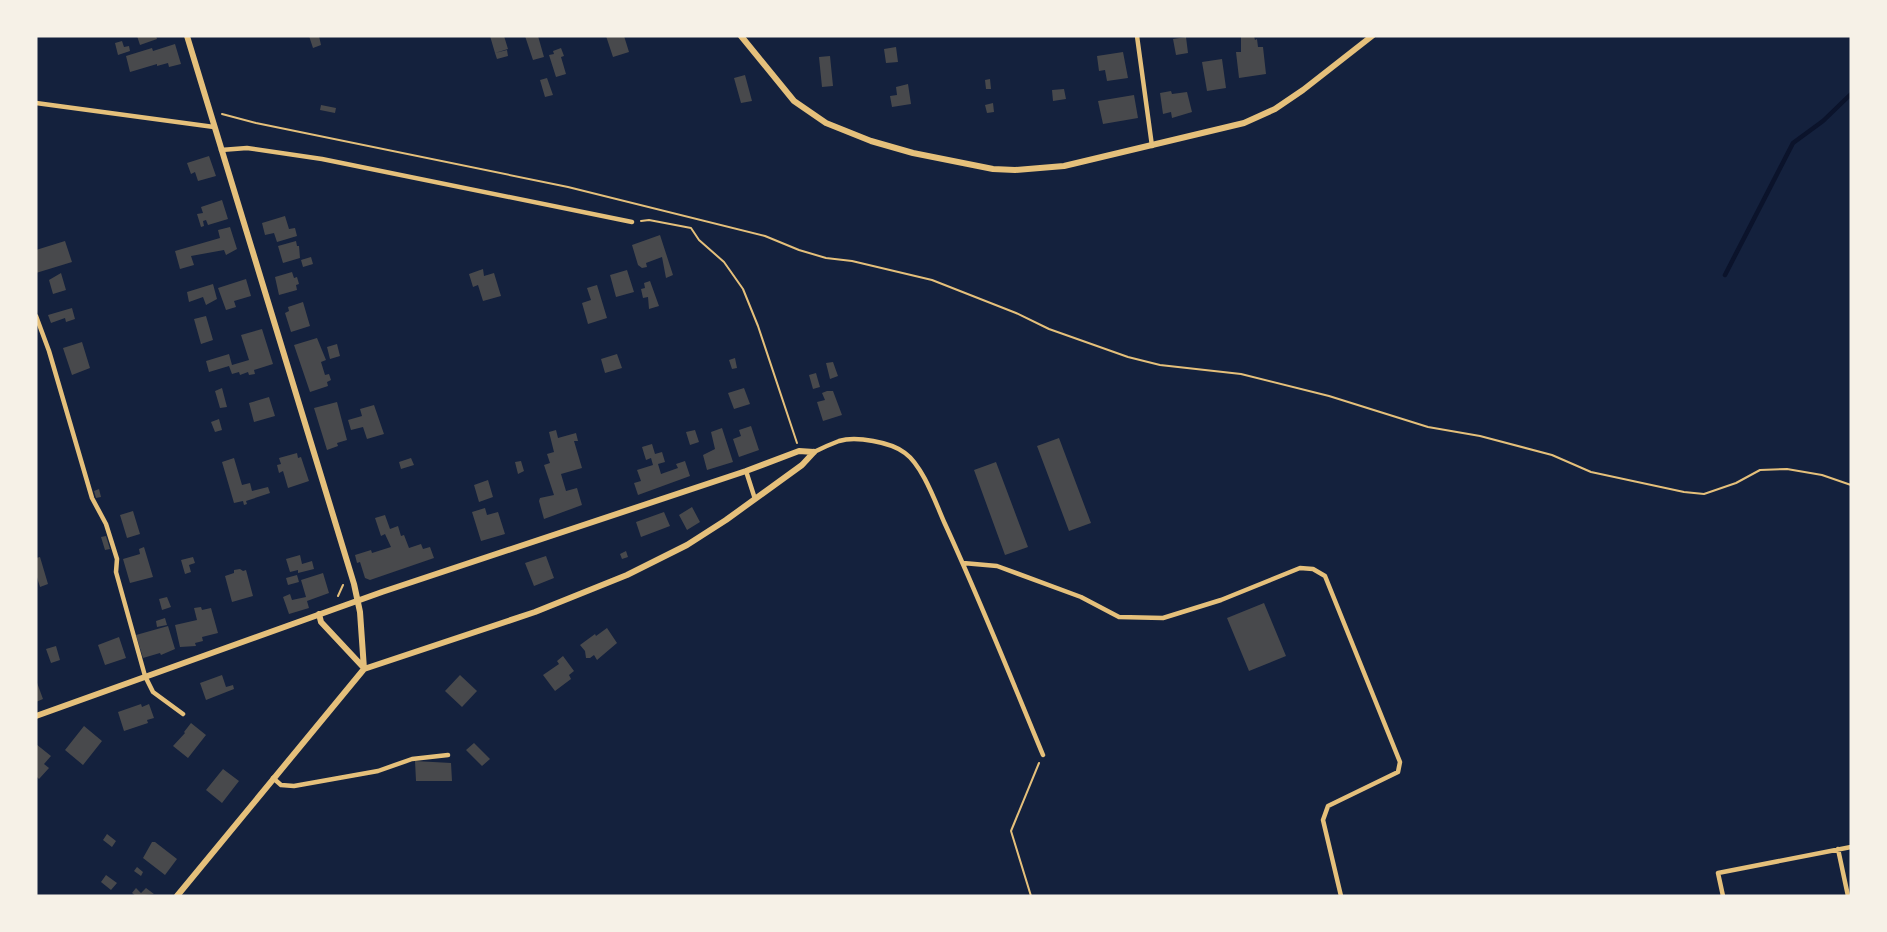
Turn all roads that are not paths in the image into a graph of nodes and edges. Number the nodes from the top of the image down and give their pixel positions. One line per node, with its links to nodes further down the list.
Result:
1 (187, 36): 6 (street)
2 (741, 36): 7 (street)
3 (1137, 36): 7 (lane)
4 (1372, 36): 7 (street)
5 (36, 103): 6 (lane)
6 (214, 127): 8 (street)
7 (1152, 146)
8 (221, 150): 9 (lane); 15 (street)
9 (632, 222)
10 (36, 316): 18 (lane)
11 (814, 452): 12 (street); 13 (street); 14 (lane)
12 (746, 471): 13 (lane); 15 (street)
13 (755, 499): 17 (street)
14 (963, 563): 22 (lane); 27 (lane)
15 (358, 601): 16 (street); 17 (street)
16 (319, 614): 17 (street); 18 (street)
17 (364, 669): 23 (street)
18 (145, 676): 19 (lane); 20 (street)
19 (183, 714)
20 (36, 716)
21 (448, 755): 23 (lane)
22 (1043, 755)
23 (273, 778): 26 (street)
24 (1851, 846): 25 (lane)
25 (1838, 849): 28 (lane); 29 (lane)
26 (177, 896)
27 (1341, 896)
28 (1723, 896)
29 (1848, 896)

